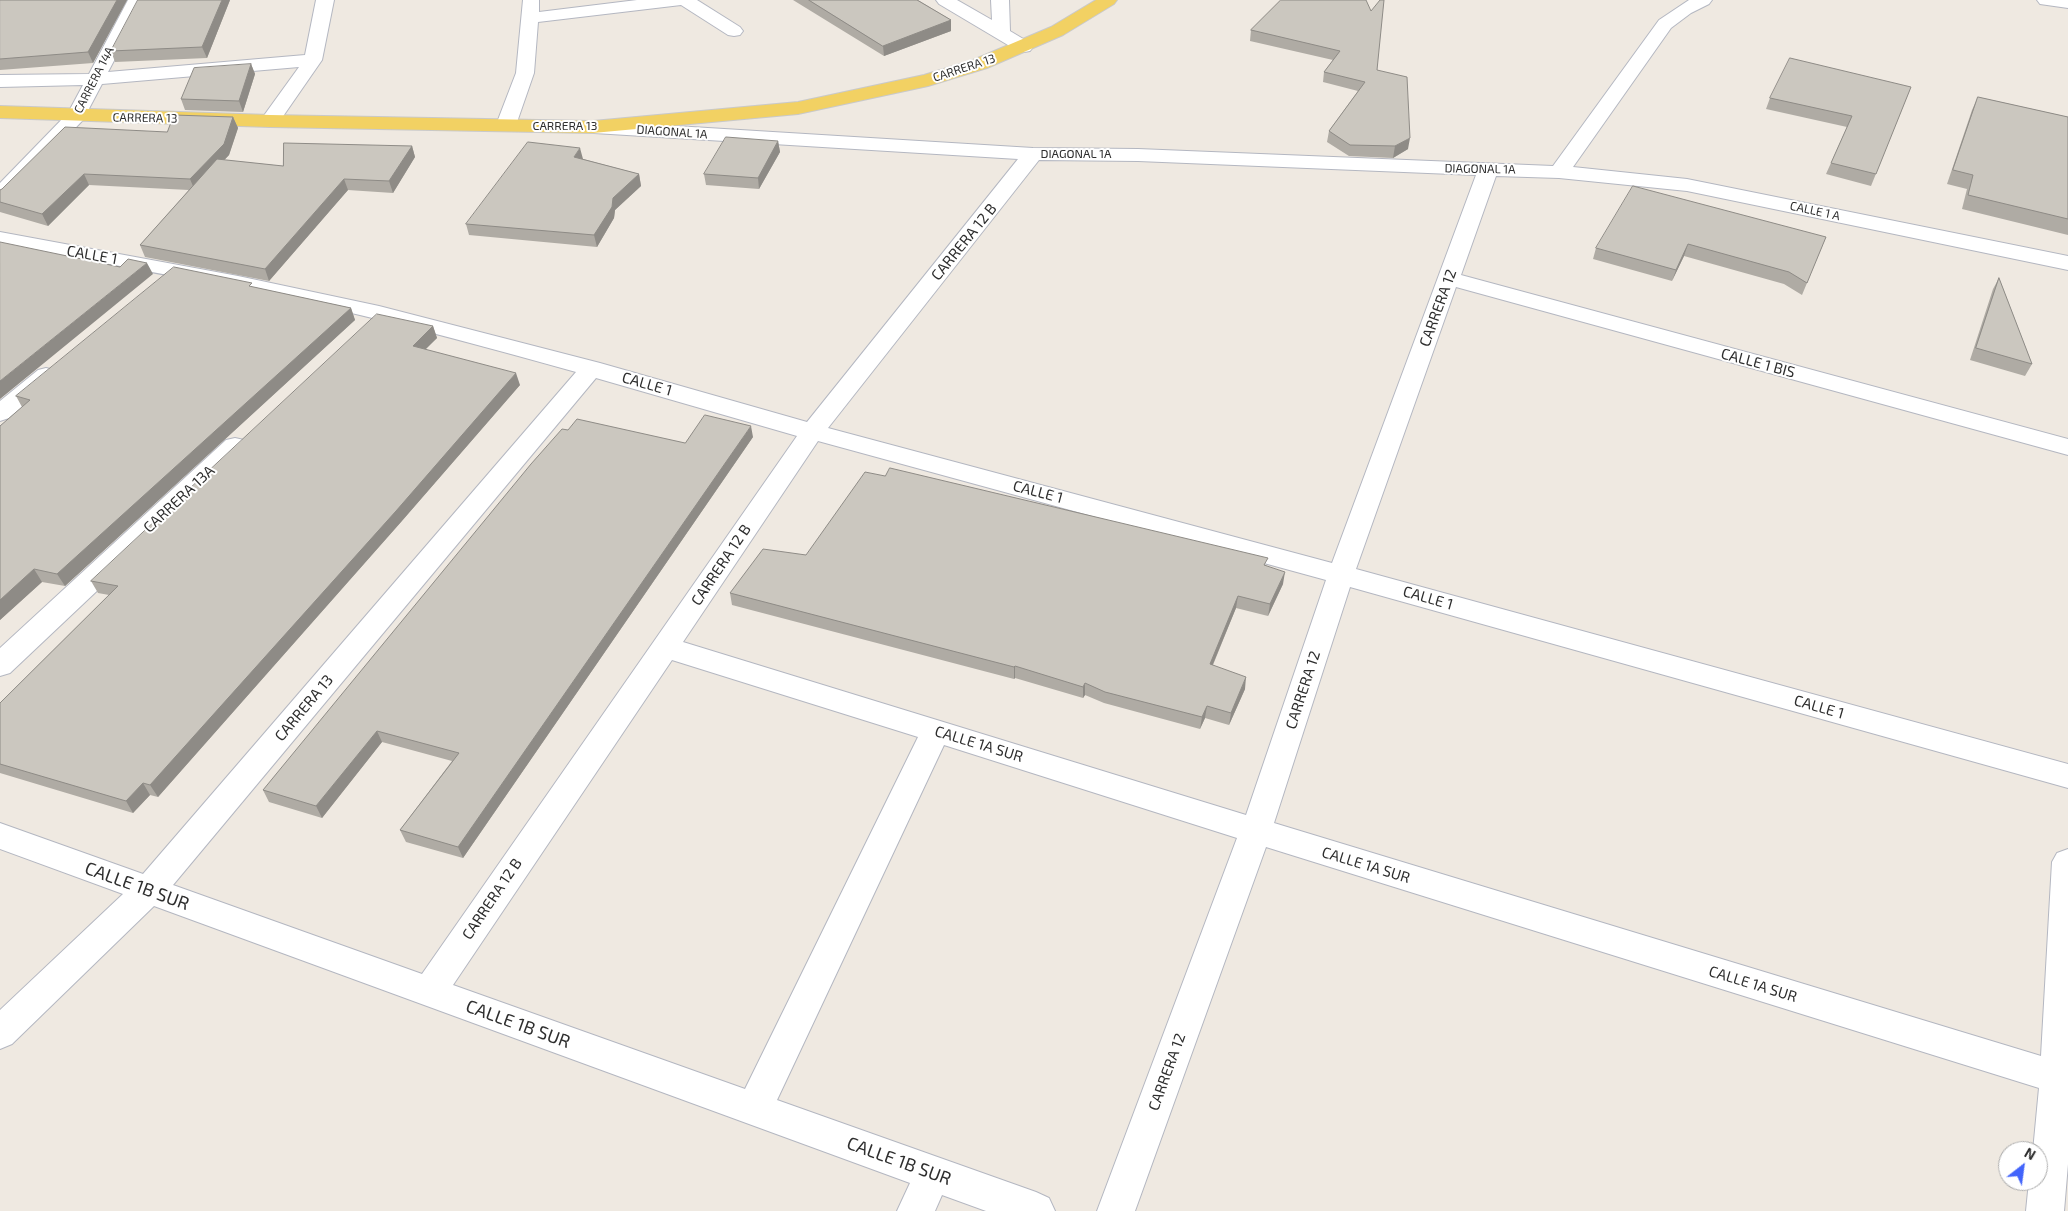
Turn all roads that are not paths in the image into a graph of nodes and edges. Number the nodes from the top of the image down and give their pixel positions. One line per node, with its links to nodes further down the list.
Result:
1 (137, 0): 16 (street, CARRERA 14A)
2 (325, 0): 15 (street)
3 (681, 0): 11 (street)
4 (685, 0): 12 (street)
5 (945, 0): 13 (street)
6 (1000, 0): 13 (street)
7 (1108, 0): 14 (main road, CARRERA 13)
8 (1703, 0): 25 (street)
9 (2046, 0): 10 (street)
10 (2068, 3)
11 (531, 9): 21 (street)
12 (734, 31)
13 (1001, 32): 14 (street)
14 (1024, 47): 22 (main road, CARRERA 13)
15 (313, 60): 16 (street); 20 (street)
16 (95, 79): 17 (street); 19 (street, CARRERA 14A)
17 (0, 80)
18 (0, 112): 19 (main road, CARRERA 13)
19 (76, 116): 20 (main road, CARRERA 13); 26 (street, CARRERA 14A)
20 (270, 121): 21 (main road, CARRERA 13)
21 (506, 125): 22 (main road, CARRERA 13)
22 (593, 127): 23 (street, DIAGONAL 1A)
23 (1034, 154): 24 (street, DIAGONAL 1A); 38 (street, CARRERA 12 B)
24 (1488, 169): 25 (street, DIAGONAL 1A); 30 (street, CARRERA 12)
25 (1559, 172): 28 (street, CALLE 1 A)
26 (0, 195)
27 (0, 238): 29 (street, CALLE 1)
28 (2068, 263)
29 (175, 270): 31 (street); 32 (street, CALLE 1)
30 (1448, 278): 39 (street, CALLE 1 BIS); 40 (street, CARRERA 12)
31 (152, 289)
32 (379, 313): 33 (street); 35 (street, CALLE 1)
33 (357, 333)
34 (61, 364): 36 (street)
35 (592, 368): 38 (street, CALLE 1); 48 (street, CARRERA 13)
36 (0, 413)
37 (255, 428): 42 (street, CARRERA 13A)
38 (812, 432): 40 (street, CALLE 1); 41 (street, CARRERA 12 B)
39 (2068, 447)
40 (1341, 574): 44 (street, CALLE 1); 45 (street, CARRERA 12)
41 (665, 647): 43 (street, CALLE 1A SUR); 49 (street, CARRERA 12 B)
42 (0, 665)
43 (936, 731): 45 (street, CALLE 1A SUR); 52 (street)
44 (2068, 776)
45 (1256, 830): 51 (street, CALLE 1A SUR); 56 (street, CARRERA 12)
46 (0, 836): 48 (street, CALLE 1B SUR)
47 (2068, 862): 51 (street)
48 (149, 890): 49 (street, CALLE 1B SUR); 50 (street, CARRERA 13)
49 (429, 992): 52 (street, CALLE 1B SUR)
50 (0, 1033)
51 (2063, 1078): 57 (street)
52 (754, 1109): 53 (street, CALLE 1B SUR)
53 (933, 1174): 54 (street); 55 (street, CALLE 1B SUR)
54 (916, 1211)
55 (1036, 1211)
56 (1116, 1211)
57 (2045, 1211)

